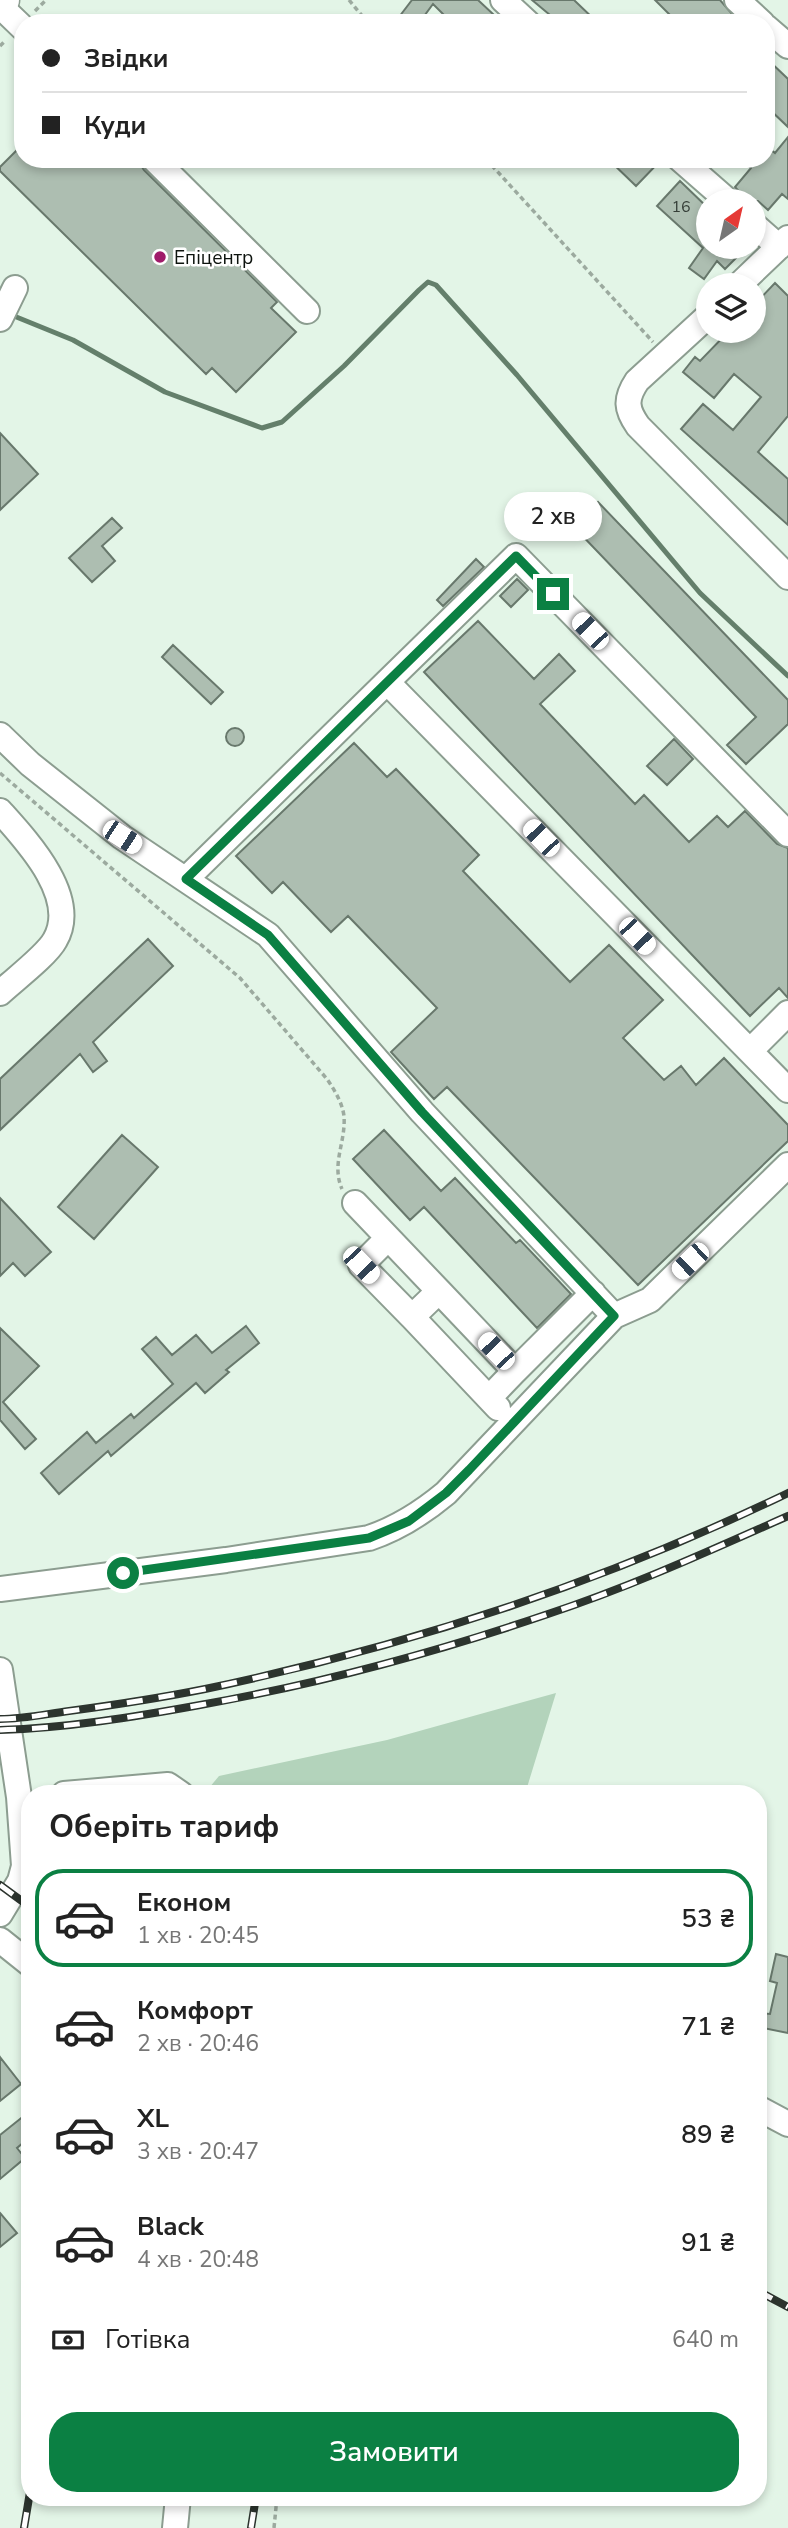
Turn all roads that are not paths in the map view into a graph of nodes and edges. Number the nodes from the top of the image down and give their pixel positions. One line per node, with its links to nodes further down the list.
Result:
1 (503, 0): 4 (street)
2 (737, 0): 5 (street)
3 (1, 3): 6 (street)
4 (518, 14)
5 (752, 14)
6 (14, 18)
7 (775, 35): 8 (street)
8 (788, 47)
9 (163, 168): 16 (street)
10 (690, 168): 11 (street)
11 (714, 189)
12 (766, 232): 13 (street)
13 (784, 242): 14 (street)
14 (752, 273)
15 (15, 288): 17 (street)
16 (307, 311)
17 (0, 319)
18 (696, 327): 19 (street)
19 (788, 578)
20 (387, 682): 23 (street); 24 (street); 27 (street)
21 (0, 734): 24 (street)
22 (0, 811): 25 (street)
23 (788, 834)
24 (186, 879): 33 (street)
25 (0, 993)
26 (788, 1013): 27 (street)
27 (750, 1051): 28 (street)
28 (788, 1090)
29 (788, 1165): 34 (street)
30 (355, 1203): 31 (street)
31 (388, 1238): 32 (street); 35 (street)
32 (439, 1292): 35 (street); 36 (street)
33 (593, 1293): 34 (street); 36 (street)
34 (614, 1316): 38 (street)
35 (412, 1318): 37 (street)
36 (515, 1371): 37 (street)
37 (489, 1398): 38 (street)
38 (520, 1414): 39 (street)
39 (0, 1588)
40 (0, 1670): 41 (street)
41 (22, 1785)
42 (21, 1877): 43 (street)
43 (0, 1914)
44 (0, 1940): 45 (street)
45 (21, 1957)
46 (767, 2113): 47 (street)
47 (788, 2124)
48 (177, 2506): 49 (street)
49 (175, 2528)

